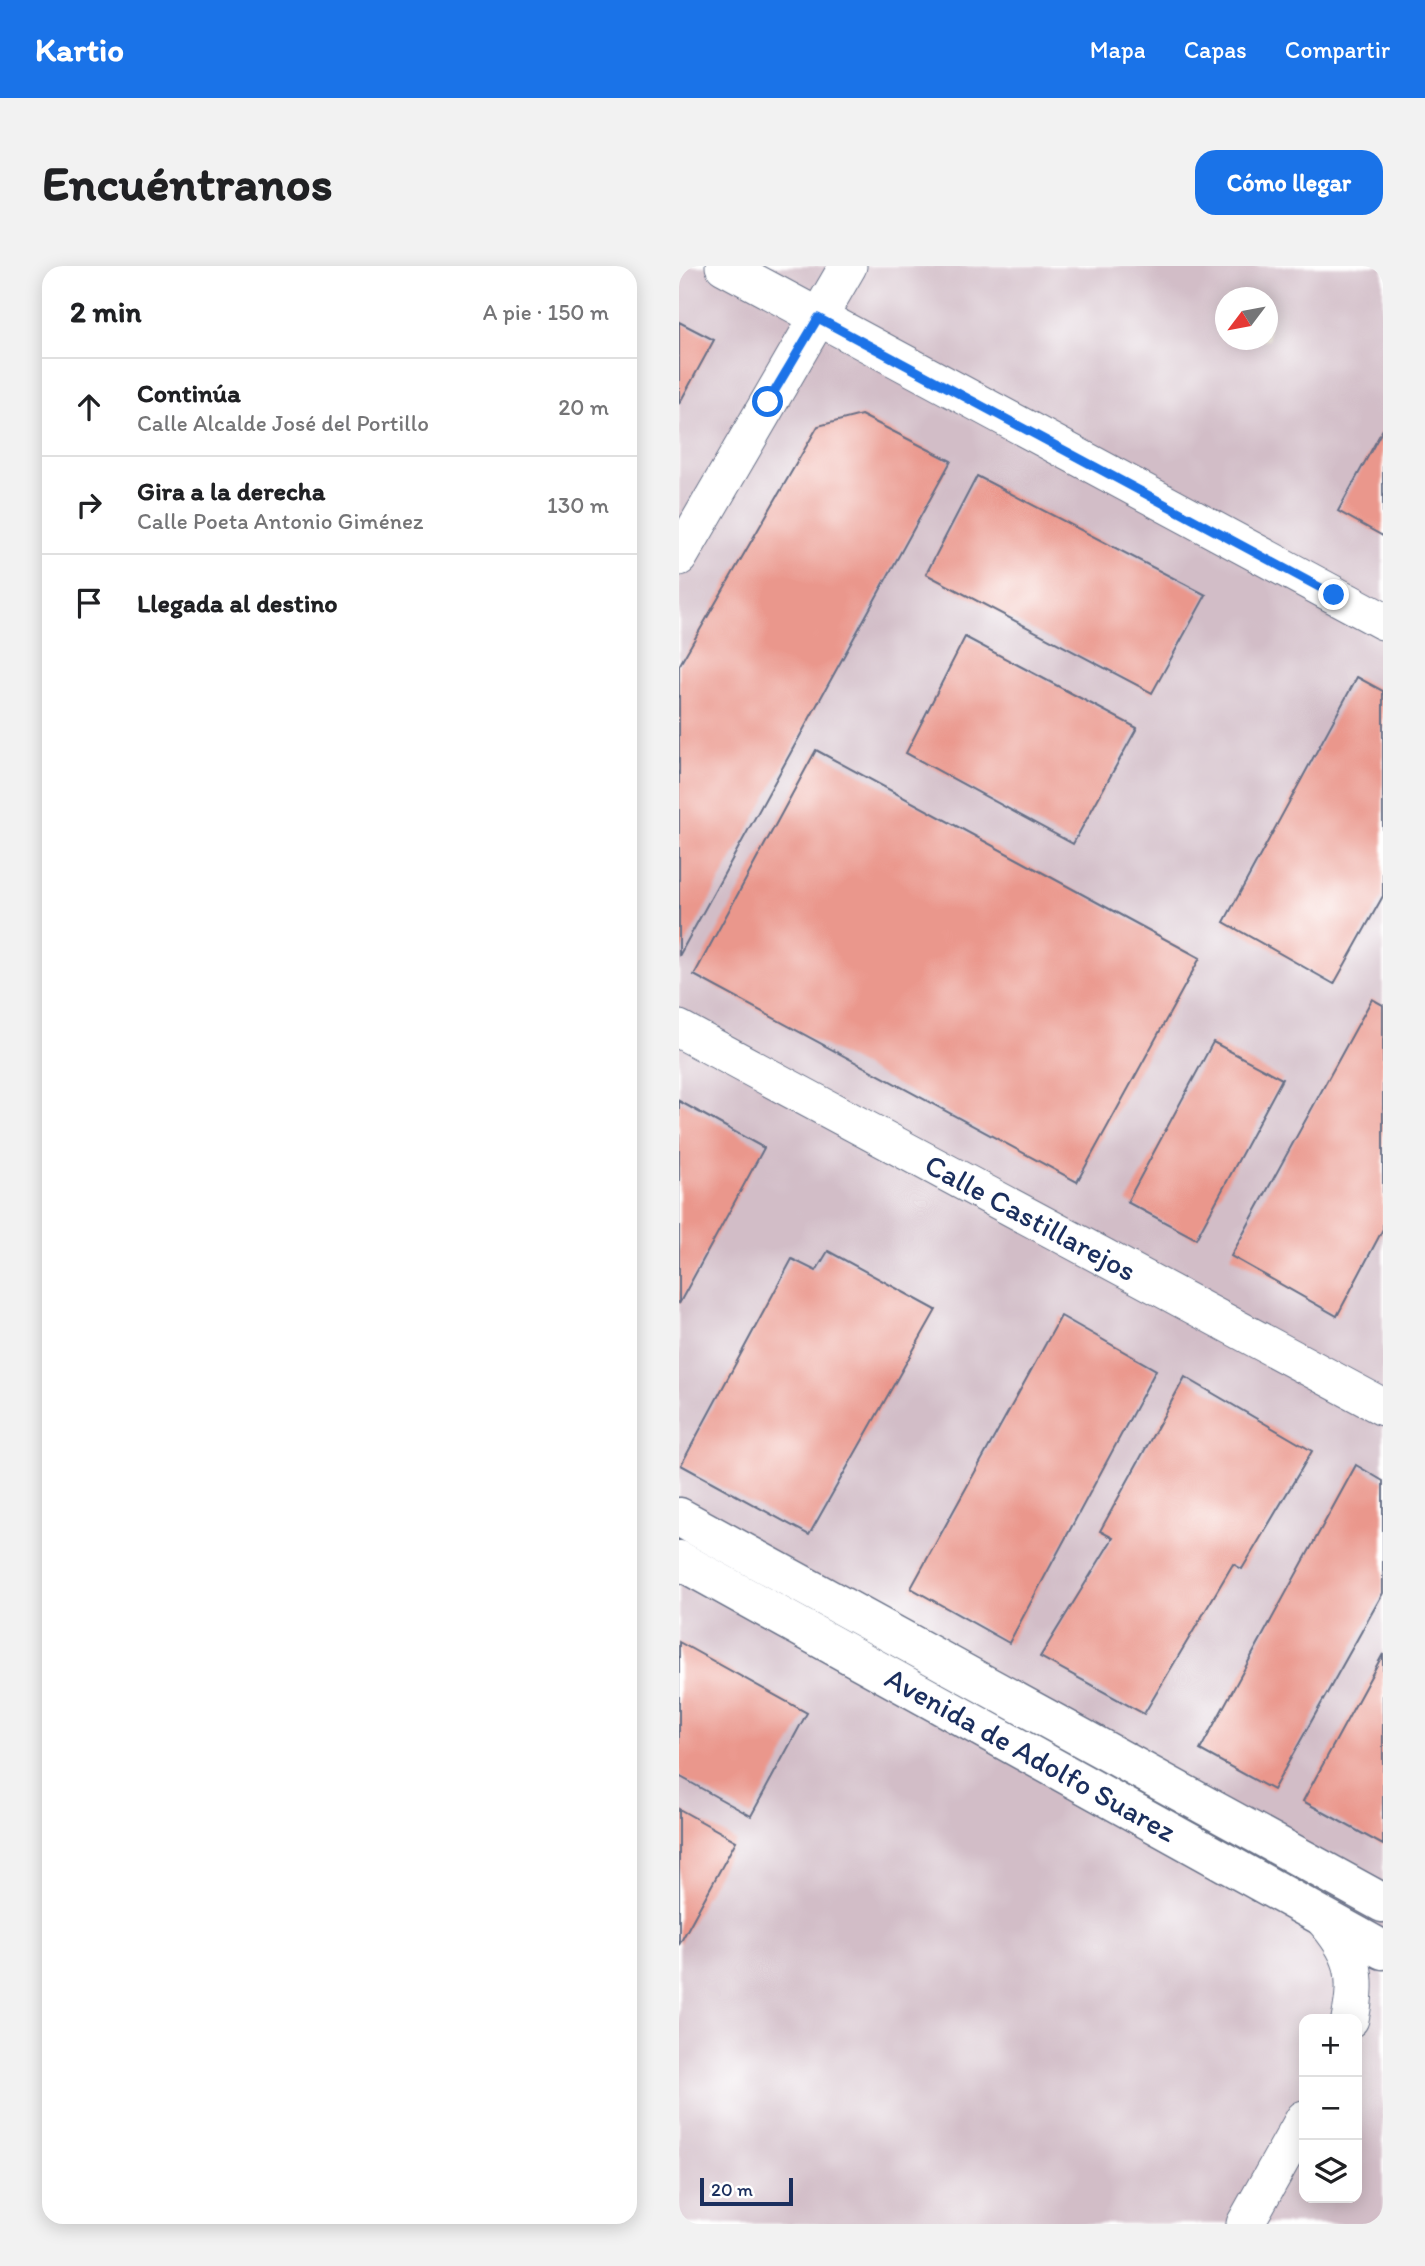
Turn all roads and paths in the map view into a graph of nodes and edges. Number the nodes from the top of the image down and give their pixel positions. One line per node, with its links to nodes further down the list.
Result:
1 (724, 266): 3 (street)
2 (849, 266): 3 (street)
3 (818, 318): 4 (street); 5 (street)
4 (679, 557)
5 (1383, 621)
6 (679, 1030): 7 (street, Calle Castillarejos)
7 (1383, 1408)
8 (679, 1517): 10 (main road, Avenida de Adolfo Suarez)
9 (679, 1560): 11 (main road, Avenida de Adolfo Suarez)
10 (1373, 1892)
11 (1323, 1917): 12 (main road, Avenida de Adolfo Suarez); 14 (street)
12 (1383, 1950)
13 (1383, 2008): 15 (street)
14 (1351, 2014)
15 (1362, 2029)
16 (1299, 2128): 17 (street)
17 (1245, 2224)

